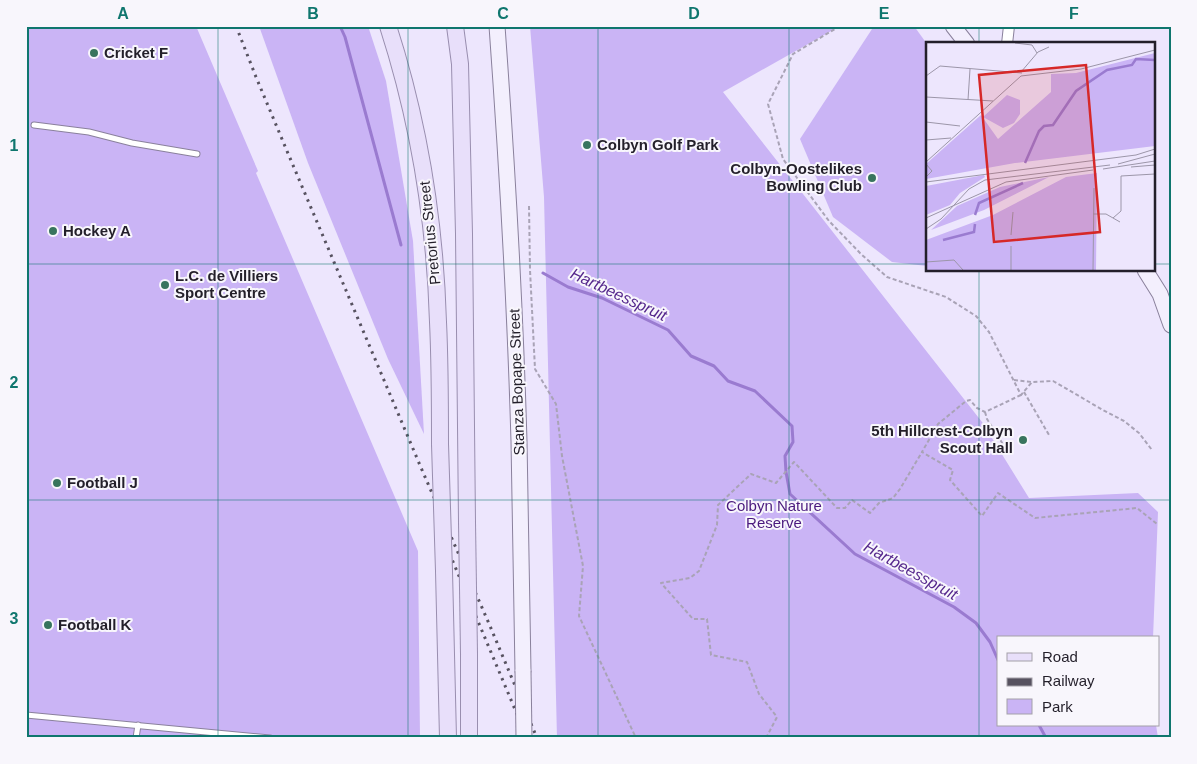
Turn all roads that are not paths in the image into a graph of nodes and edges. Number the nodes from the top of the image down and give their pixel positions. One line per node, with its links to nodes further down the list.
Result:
1 (388, 26): 16 (main road, Pretorius Street, bridge)
2 (455, 26): 17 (main road, bridge)
3 (497, 26): 18 (main road, Stanza Bopape Street, bridge)
4 (953, 26): 6 (main road)
5 (1009, 26): 7 (street)
6 (965, 42)
7 (1007, 42)
8 (34, 125): 9 (lane)
9 (197, 154)
10 (1146, 271): 11 (main road)
11 (1171, 324)
12 (26, 715): 13 (lane)
13 (138, 725): 14 (lane); 15 (lane)
14 (136, 738)
15 (270, 738)
16 (448, 738)
17 (469, 738)
18 (524, 738)

